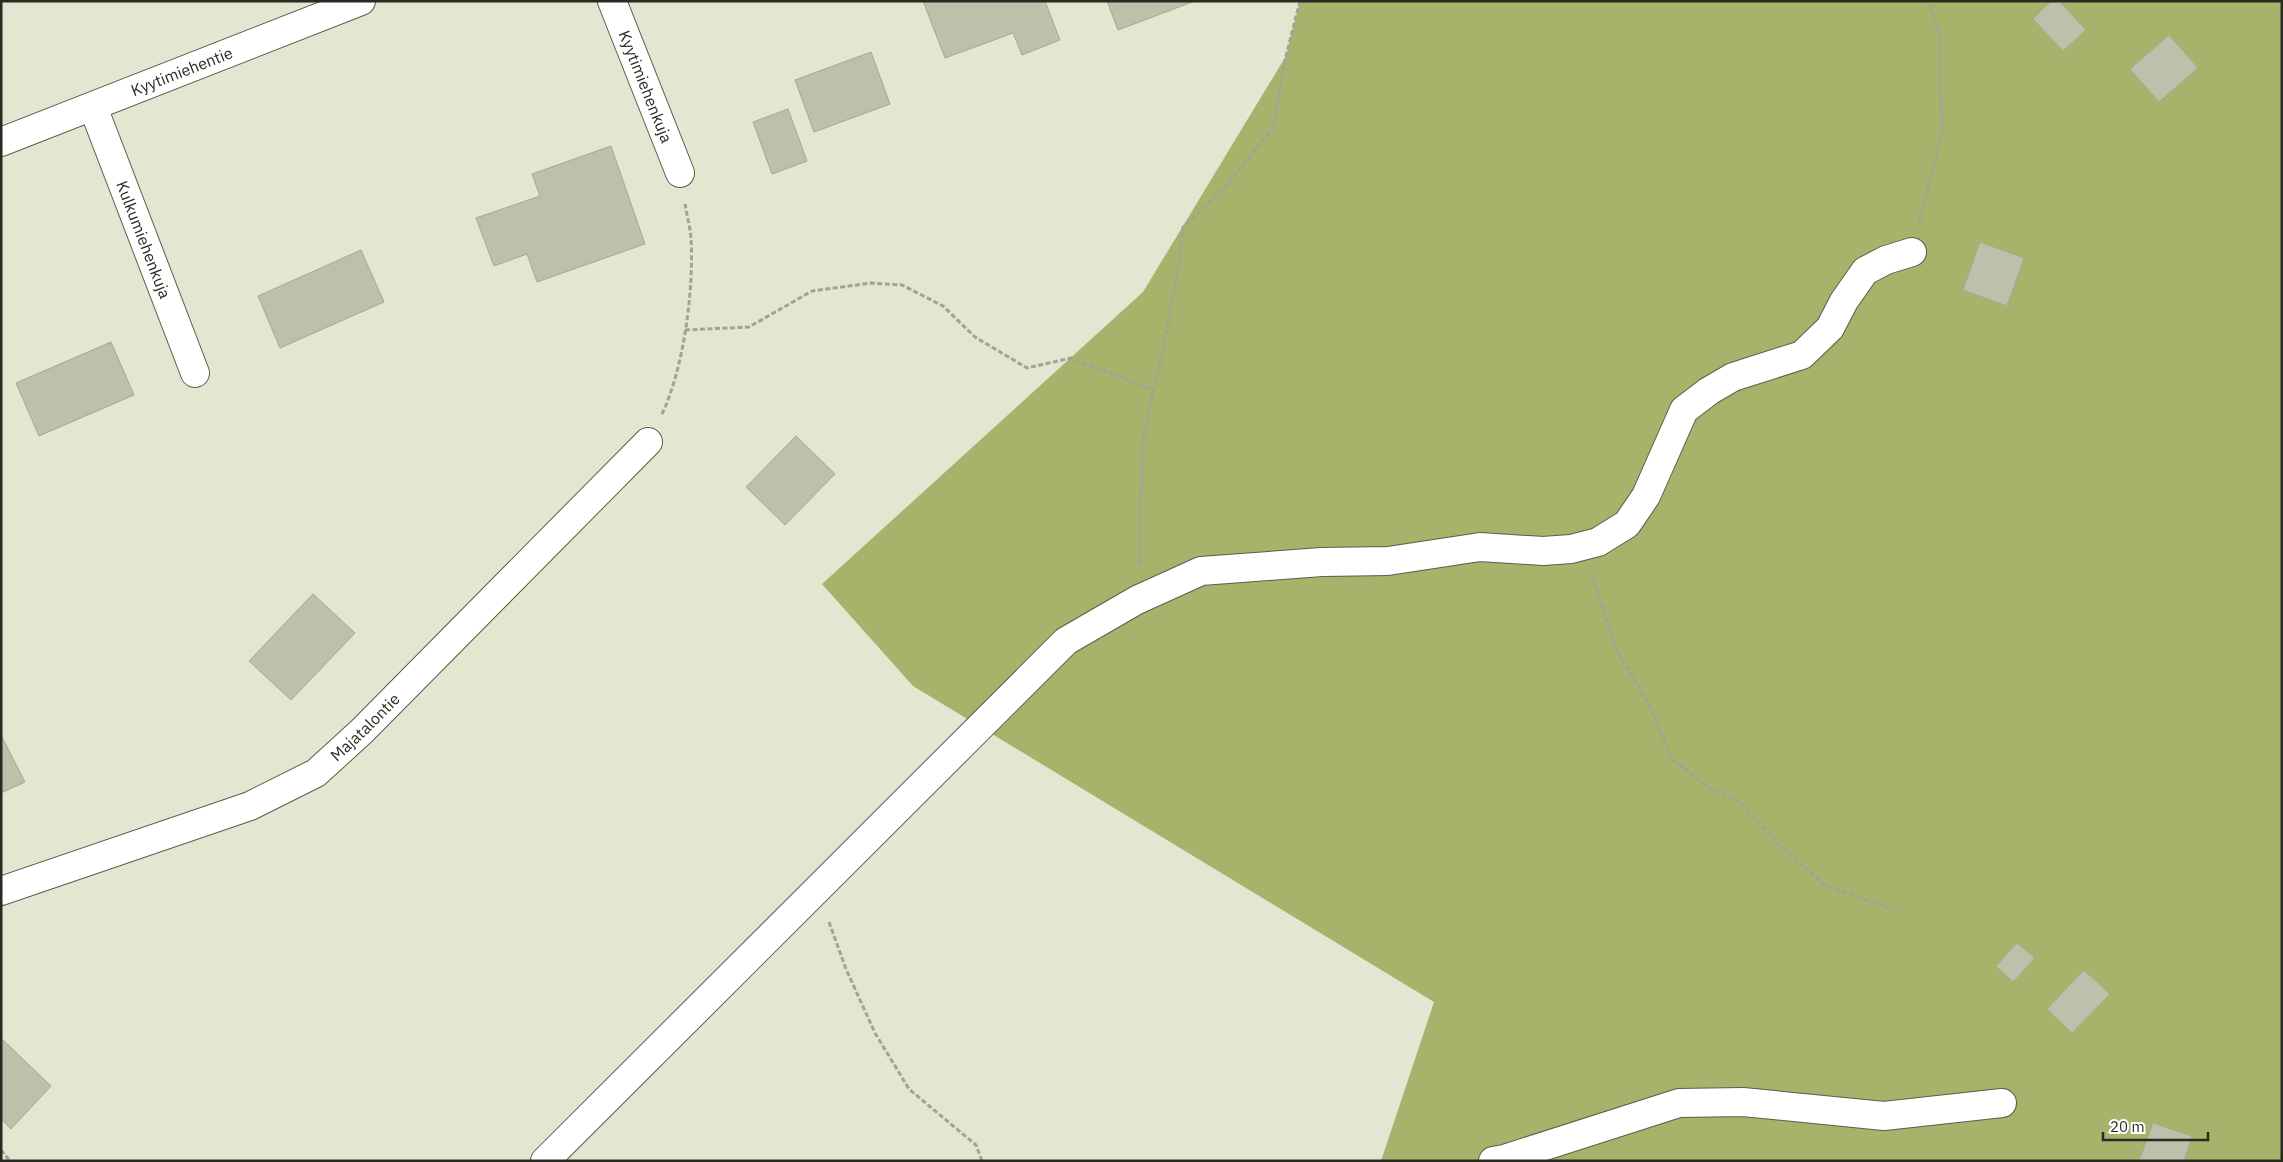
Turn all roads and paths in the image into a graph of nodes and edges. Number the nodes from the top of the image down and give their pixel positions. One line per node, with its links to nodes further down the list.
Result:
1 (361, 1): 5 (street, Kyytimiehentie)
2 (612, 1): 7 (street, Kyytimiehenkuja)
3 (1300, 1): 11 (path)
4 (1929, 1): 8 (path)
5 (93, 107): 6 (street, Kyytimiehentie); 10 (street, Kulkumiehenkuja)
6 (1, 142)
7 (680, 173): 9 (path)
8 (1912, 252): 13 (street)
9 (685, 330): 11 (path); 12 (path)
10 (195, 373)
11 (1154, 390): 14 (path)
12 (648, 442): 16 (street, Majatalontie)
13 (1583, 546): 14 (street); 17 (path)
14 (1137, 600): 15 (street)
15 (821, 884): 21 (street); 22 (path)
16 (1, 891)
17 (1894, 910)
18 (2002, 1103): 23 (street)
19 (1, 1150): 20 (path)
20 (10, 1161)
21 (545, 1161)
22 (982, 1161)
23 (1493, 1161)

